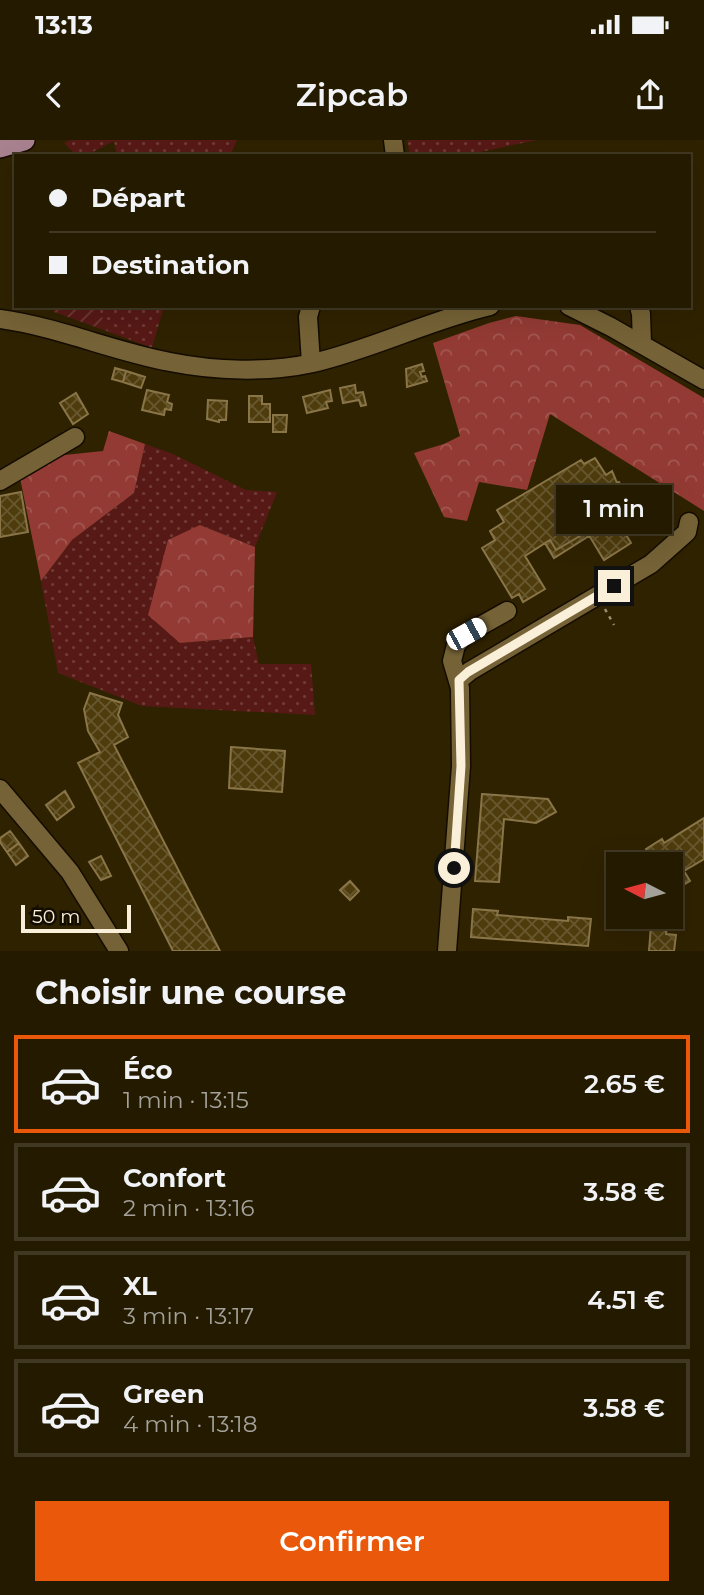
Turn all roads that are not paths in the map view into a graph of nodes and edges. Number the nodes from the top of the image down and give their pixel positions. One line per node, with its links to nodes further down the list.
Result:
1 (24, 140): 2 (main road)
2 (0, 147)
3 (309, 308): 9 (street)
4 (484, 308): 9 (street)
5 (573, 308): 8 (street)
6 (640, 308): 8 (street)
7 (0, 319): 9 (street)
8 (642, 344): 10 (street)
9 (311, 363)
10 (704, 380)
11 (75, 437): 12 (street)
12 (0, 481)
13 (689, 522): 15 (street)
14 (507, 611): 15 (street)
15 (459, 680): 18 (street)
16 (0, 789): 17 (street)
17 (119, 951)
18 (447, 951)

